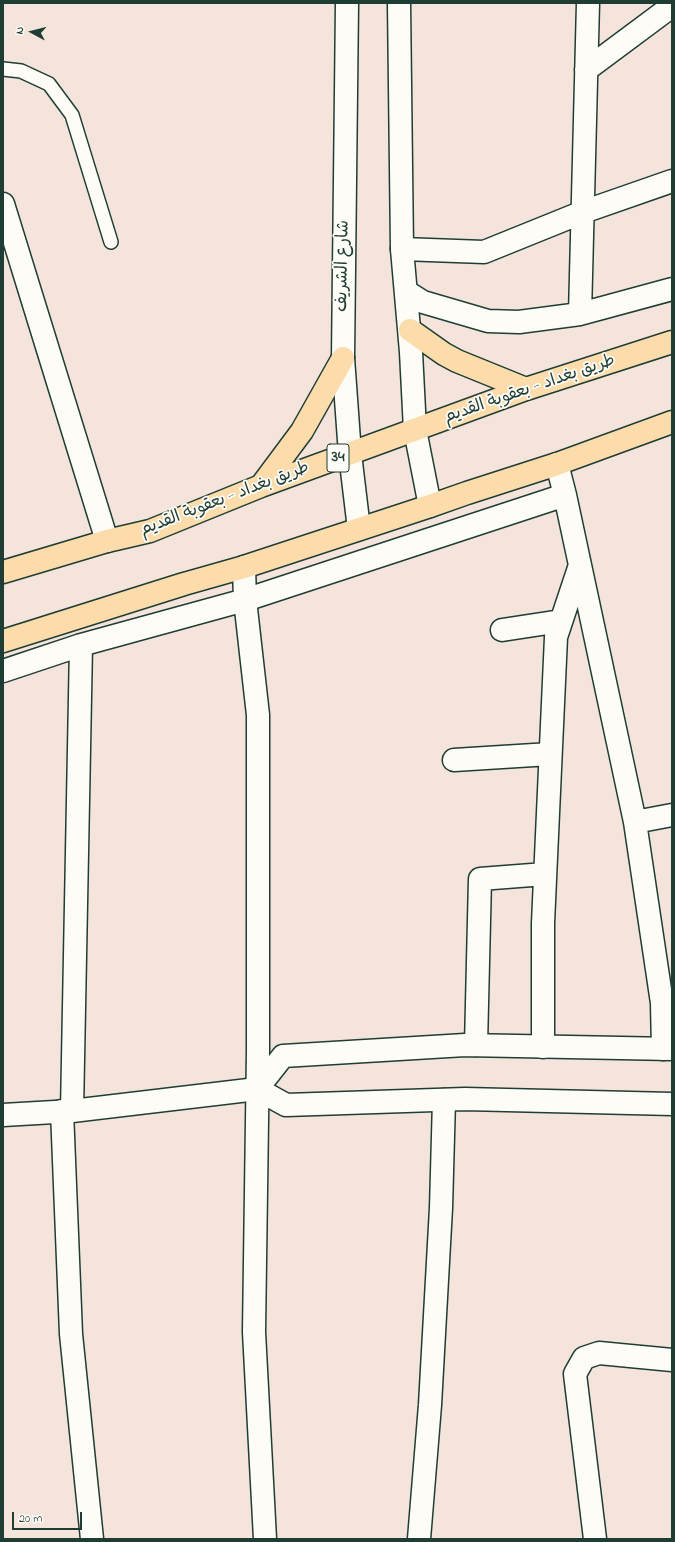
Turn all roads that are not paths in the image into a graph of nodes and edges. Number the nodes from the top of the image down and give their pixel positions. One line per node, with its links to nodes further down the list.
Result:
1 (347, 3): 17 (street, شارع الشريف)
2 (399, 3): 11 (street)
3 (588, 3): 6 (street)
4 (672, 6): 6 (street)
5 (3, 69): 10 (lane)
6 (586, 70): 9 (street)
7 (672, 181): 9 (street)
8 (3, 204): 27 (street)
9 (583, 212): 11 (street); 14 (street)
10 (111, 242)
11 (402, 249): 13 (street)
12 (672, 289): 14 (street)
13 (406, 292): 14 (street); 15 (street)
14 (580, 314)
15 (410, 330): 18 (highway); 20 (street)
16 (672, 342): 18 (highway, طريق بغداد - بعقوبة القديم / 34)
17 (343, 358): 21 (street, شارع الشريف); 23 (highway)
18 (526, 389): 20 (highway, طريق بغداد - بعقوبة القديم / 34)
19 (672, 422): 22 (highway)
20 (415, 430): 21 (highway, طريق بغداد - بعقوبة القديم / 34); 25 (street)
21 (350, 454): 23 (highway, طريق بغداد - بعقوبة القديم / 34); 26 (street, شارع الشريف)
22 (557, 464): 24 (street); 25 (highway)
23 (261, 486): 27 (highway, طريق بغداد - بعقوبة القديم / 34)
24 (565, 495): 28 (street); 31 (street)
25 (430, 506): 26 (highway)
26 (360, 529): 29 (highway)
27 (106, 542): 30 (highway, طريق بغداد - بعقوبة القديم / 34)
28 (580, 564): 32 (street); 40 (street)
29 (244, 567): 31 (street); 34 (highway)
30 (3, 572)
31 (245, 600): 35 (street); 45 (street)
32 (561, 621): 33 (street); 37 (street)
33 (502, 630)
34 (3, 641)
35 (81, 645): 36 (street); 48 (street)
36 (3, 671)
37 (550, 754): 38 (street); 41 (street)
38 (454, 760)
39 (672, 816): 40 (street)
40 (635, 822): 44 (street)
41 (545, 874): 42 (street); 43 (street)
42 (476, 1045): 43 (street); 45 (street)
43 (543, 1047): 44 (street)
44 (667, 1049)
45 (257, 1090): 46 (street); 48 (street); 52 (street)
46 (444, 1100): 47 (street); 53 (street)
47 (672, 1104)
48 (67, 1111): 49 (street); 51 (street)
49 (3, 1115)
50 (672, 1360): 54 (street)
51 (92, 1539)
52 (265, 1539)
53 (420, 1539)
54 (595, 1539)

